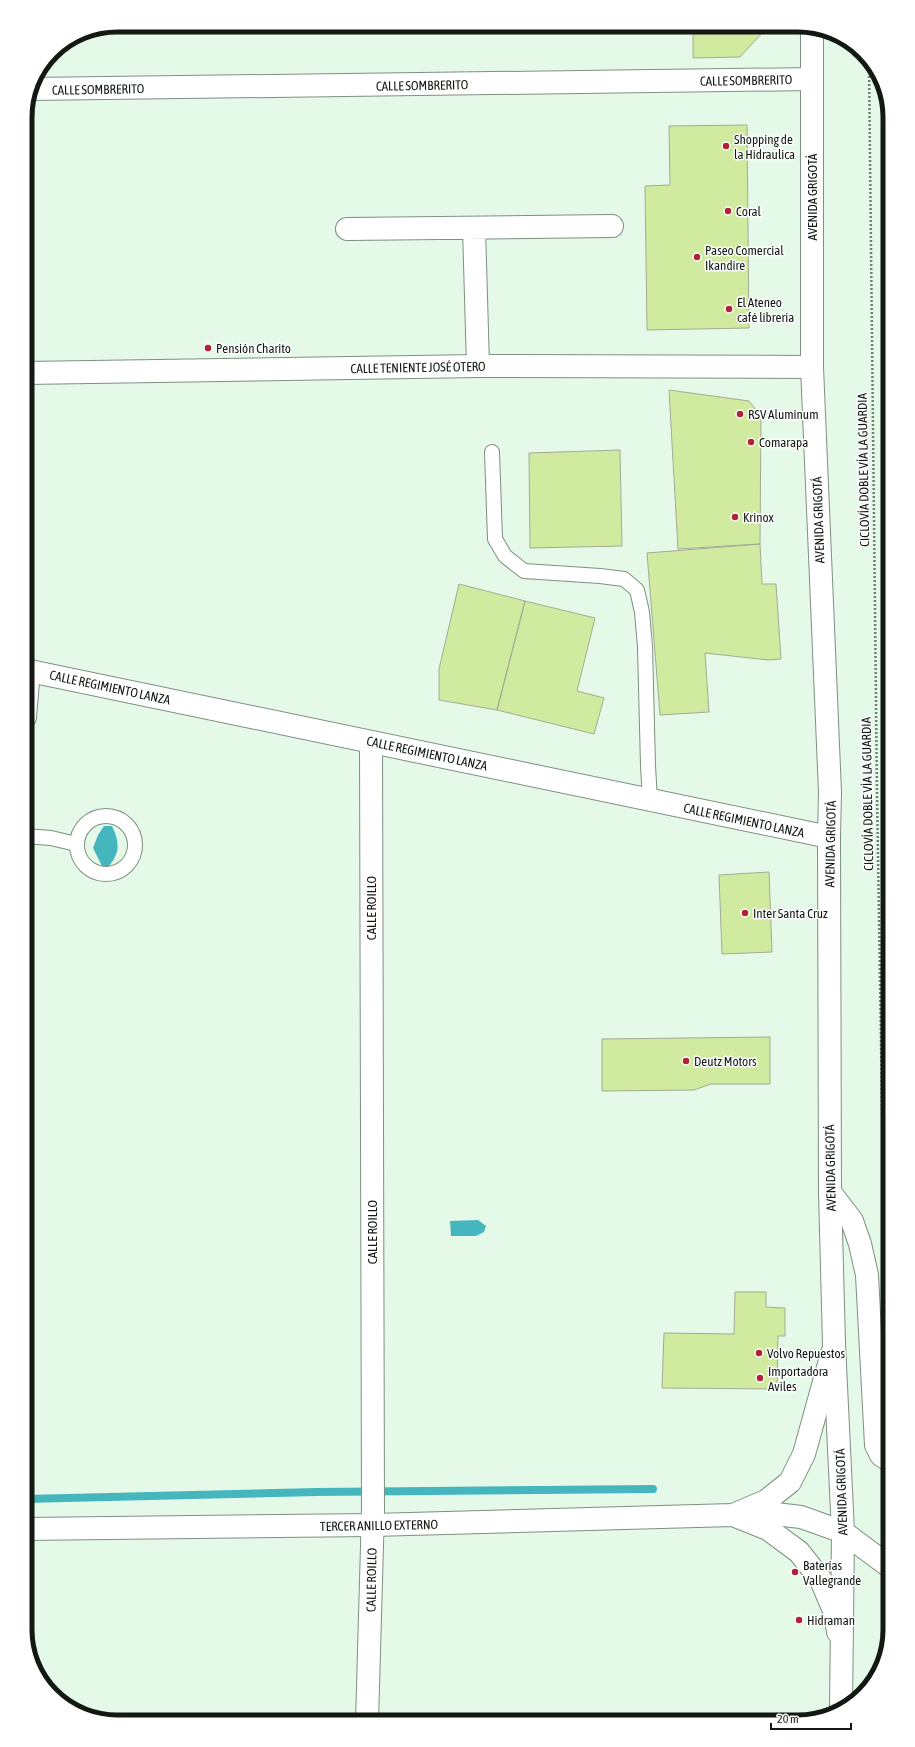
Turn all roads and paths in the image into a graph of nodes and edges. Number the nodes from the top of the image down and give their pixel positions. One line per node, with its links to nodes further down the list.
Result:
1 (812, 34): 3 (street, AVENIDA GRIGOTÁ)
2 (869, 71): 18 (path, CICLOVÍA DOBLE VÍA LA GUARDIA)
3 (812, 79): 4 (street, CALLE SOMBRERITO); 9 (street, AVENIDA GRIGOTÁ)
4 (37, 90)
5 (612, 226): 6 (street)
6 (474, 228): 7 (street); 8 (street)
7 (347, 229)
8 (478, 366): 9 (street, CALLE TENIENTE JOSÉ OTERO); 10 (street, CALLE TENIENTE JOSÉ OTERO)
9 (812, 367): 16 (street, AVENIDA GRIGOTÁ)
10 (32, 373)
11 (492, 452): 14 (lane)
12 (32, 671): 13 (street, CALLE REGIMIENTO LANZA)
13 (371, 742): 14 (street, CALLE REGIMIENTO LANZA); 23 (street, CALLE ROILLO)
14 (650, 800): 16 (street, CALLE REGIMIENTO LANZA)
15 (32, 837): 17 (lane)
16 (829, 837): 19 (street, AVENIDA GRIGOTÁ)
17 (76, 844): 17 (lane)
18 (883, 1174)
19 (830, 1192): 20 (street, AVENIDA GRIGOTÁ); 21 (street)
20 (834, 1344): 22 (street, TERCER ANILLO EXTERNO); 25 (street, AVENIDA GRIGOTÁ)
21 (883, 1456)
22 (733, 1515): 23 (street, TERCER ANILLO EXTERNO); 25 (street); 27 (street, TERCER ANILLO EXTERNO)
23 (373, 1518): 24 (street, TERCER ANILLO EXTERNO); 29 (street, CALLE ROILLO)
24 (32, 1529)
25 (843, 1532): 26 (street); 27 (street, AVENIDA GRIGOTÁ)
26 (883, 1562)
27 (841, 1649): 28 (street, AVENIDA GRIGOTÁ)
28 (841, 1703)
29 (367, 1715)

